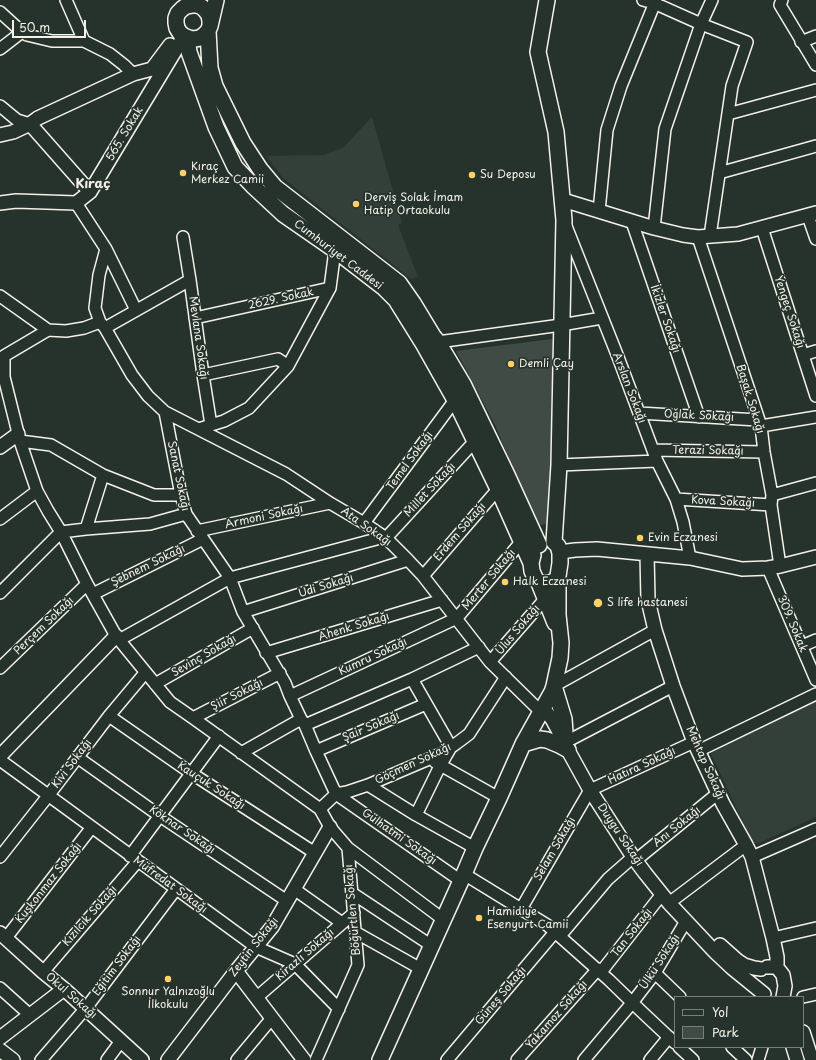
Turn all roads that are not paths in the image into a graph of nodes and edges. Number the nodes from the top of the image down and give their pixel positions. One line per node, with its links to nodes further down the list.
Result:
1 (66, 0): 14 (street)
2 (216, 0): 10 (main road)
3 (548, 0): 27 (main road)
4 (712, 0): 9 (street)
5 (782, 0): 15 (street)
6 (651, 1): 9 (street); 30 (street)
7 (184, 4): 10 (main road); 12 (main road)
8 (0, 12): 11 (street)
9 (701, 24): 21 (street); 34 (street)
10 (209, 28): 12 (main road); 50 (main road, Cumhuriyet Caddesi)
11 (22, 32): 14 (street); 16 (street)
12 (185, 36): 18 (street); 26 (street, 565. Sokak); 40 (main road, Cumhuriyet Caddesi)
13 (816, 36): 15 (street)
14 (84, 41): 18 (street)
15 (801, 42): 17 (street)
16 (0, 49)
17 (816, 65)
18 (133, 74): 22 (street)
19 (816, 90): 21 (street)
20 (0, 106): 22 (street)
21 (728, 114): 25 (street)
22 (30, 124): 23 (street); 26 (street)
23 (0, 135)
24 (816, 146): 25 (street)
25 (719, 173): 36 (street)
26 (90, 192): 29 (street, 565. Sokak)
27 (563, 200): 30 (street); 32 (main road)
28 (0, 203): 29 (street)
29 (76, 203): 39 (street)
30 (599, 211): 33 (street)
31 (812, 214): 35 (street); 38 (street)
32 (564, 220): 46 (street, Arslan Sokağı); 48 (main road)
33 (632, 222): 34 (street); 60 (street, İkizler Sokağı)
34 (654, 228): 36 (street)
35 (762, 228): 36 (street); 53 (street, Yengeç Sokağı)
36 (704, 236): 62 (street, Başak Sokağı)
37 (183, 237): 41 (street, Mevlana Sokağı)
38 (816, 239)
39 (106, 249): 44 (street); 47 (street)
40 (335, 250): 42 (street); 57 (main road, Cumhuriyet Caddesi)
41 (190, 280): 44 (street); 45 (street, Mevlana Sokağı)
42 (330, 288): 45 (street, 2629. Sokak); 54 (street)
43 (0, 296): 49 (street)
44 (136, 310): 47 (street)
45 (195, 318): 55 (street, Mevlana Sokağı)
46 (602, 318): 48 (street); 59 (street, Arslan Sokağı)
47 (103, 325): 49 (street); 58 (street)
48 (561, 325): 50 (street); 70 (main road)
49 (48, 330): 52 (street)
50 (438, 342): 87 (main road, Cumhuriyet Caddesi)
51 (816, 351): 53 (street)
52 (2, 355): 65 (street)
53 (803, 355): 56 (street, Yengeç Sokağı)
54 (288, 366): 55 (street); 63 (street)
55 (203, 375): 63 (street, Mevlana Sokağı)
56 (816, 396)
57 (455, 400): 66 (main road, Cumhuriyet Caddesi); 81 (street, Temel Sokağı)
58 (165, 412): 64 (street, Ata Sokağı); 75 (street, Sanat Sokağı)
59 (639, 413): 60 (street, Oğlak Sokağı); 69 (street, Arslan Sokağı)
60 (699, 417): 62 (street, Oğlak Sokağı)
61 (816, 417): 62 (street, Oğlak Sokağı)
62 (760, 423): 68 (street, Başak Sokağı)
63 (211, 425): 64 (street)
64 (198, 429): 78 (street, Ata Sokağı)
65 (19, 438): 67 (street); 71 (street); 74 (street)
66 (475, 441): 73 (main road, Cumhuriyet Caddesi); 85 (street, Millet Sokağı)
67 (0, 447)
68 (764, 452): 69 (street, Terazi Sokağı); 77 (street, Başak Sokağı)
69 (655, 456): 70 (street, Terazi Sokağı); 76 (street, Arslan Sokağı)
70 (559, 465): 88 (main road)
71 (102, 475): 75 (street); 82 (street)
72 (816, 483): 77 (street)
73 (498, 489): 86 (main road, Cumhuriyet Caddesi); 95 (street, Erdem Sokağı)
74 (37, 491): 80 (street); 83 (street)
75 (181, 495): 79 (street, Sanat Sokağı)
76 (676, 499): 77 (street, Kova Sokağı); 91 (street, Arslan Sokağı)
77 (772, 500): 94 (street, Başak Sokağı)
78 (330, 503): 81 (street, Ata Sokağı); 84 (street, Armoni Sokağı)
79 (186, 514): 82 (street); 84 (street, Sanat Sokağı)
80 (0, 519)
81 (364, 523): 85 (street, Ata Sokağı)
82 (86, 529): 83 (street)
83 (61, 532): 99 (street); 100 (street)
84 (200, 535): 97 (street, Sanat Sokağı); 99 (street, Şebnem Sokağı)
85 (385, 538): 92 (street, Ata Sokağı); 97 (street)
86 (521, 542): 93 (main road, Cumhuriyet Caddesi); 104 (street, Merter Sokağı)
87 (539, 545): 88 (main road); 93 (main road)
88 (557, 547): 89 (street); 96 (main road)
89 (647, 554): 91 (street); 106 (street, Mehtap Sokağı)
90 (816, 557): 94 (street)
91 (690, 558): 94 (street)
92 (408, 560): 95 (street, Ata Sokağı); 103 (street, Udi Sokağı)
93 (531, 563): 98 (main road)
94 (774, 567): 110 (street, 309. Sokak)
95 (423, 576): 102 (street, Ata Sokağı)
96 (558, 576): 98 (main road); 109 (main road)
97 (230, 578): 103 (street, Sanat Sokağı); 107 (street)
98 (539, 583): 101 (main road)
99 (90, 589): 107 (street); 114 (street, Perçem Sokağı)
100 (0, 593)
101 (545, 598): 109 (main road); 113 (street, Ulus Sokağı)
102 (442, 600): 104 (street, Ata Sokağı); 112 (street, Ahenk Sokağı)
103 (243, 612): 105 (street, Sanat Sokağı)
104 (457, 618): 111 (street, Ata Sokağı); 124 (street, Kumru Sokağı)
105 (254, 628): 112 (street, Sanat Sokağı); 120 (street, Sevinç Sokağı)
106 (655, 630): 121 (street); 122 (street, Mehtap Sokağı)
107 (117, 638): 115 (street); 137 (street)
108 (816, 640): 110 (street)
109 (561, 643): 121 (main road)
110 (802, 646): 119 (street, 309. Sokak)
111 (478, 647): 113 (street, Ata Sokağı); 118 (street)
112 (266, 653): 116 (street, Sanat Sokağı)
113 (490, 662): 117 (street, Ata Sokağı)
114 (0, 668)
115 (145, 673): 120 (street); 127 (street, Kivi Sokağı)
116 (280, 673): 124 (street, Sanat Sokağı); 128 (street, Şiir Sokağı)
117 (506, 677): 126 (street, Ata Sokağı); 134 (street, Göçmen Sokağı)
118 (412, 679): 125 (street); 129 (street)
119 (816, 680)
120 (155, 684): 128 (street)
121 (554, 686): 126 (main road); 132 (main road)
122 (673, 686): 132 (street); 133 (street, Mehtap Sokağı)
123 (816, 694): 133 (street, Hatıra Sokağı)
124 (290, 696): 129 (street, Sanat Sokağı)
125 (426, 704): 134 (street); 135 (street, Şair Sokağı)
126 (541, 711): 131 (main road); 132 (street, Duygu Sokağı)
127 (109, 716): 138 (street, Kivi Sokağı); 142 (street, Kauçuk Sokağı)
128 (193, 718): 130 (street)
129 (303, 722): 135 (street, Sanat Sokağı); 136 (street)
130 (219, 736): 136 (street); 142 (street, Kızılcık Sokağı)
131 (523, 744): 132 (main road); 148 (main road)
132 (566, 746): 144 (street, Duygu Sokağı)
133 (696, 746): 144 (street, Hatıra Sokağı); 146 (street, Mehtap Sokağı)
134 (451, 747): 139 (street, Göçmen Sokağı); 141 (street)
135 (316, 751): 145 (street, Sanat Sokağı)
136 (241, 753): 149 (street)
137 (0, 756)
138 (77, 758): 147 (street, Kivi Sokağı); 151 (street, Köknar Sokağı)
139 (429, 759): 141 (street); 143 (street, Göçmen Sokağı)
140 (0, 760): 147 (street, Müfredat Sokağı)
141 (440, 766): 148 (street); 150 (street)
142 (191, 773): 151 (street, Kızılcık Sokağı); 158 (street, Kauçuk Sokağı)
143 (368, 785): 145 (street, Göçmen Sokağı); 150 (street)
144 (590, 790): 162 (street, Duygu Sokağı); 169 (street, Selam Sokağı)
145 (336, 794): 149 (street); 163 (street, Gülhatmi Sokağı)
146 (717, 794): 155 (street, Mehtap Sokağı); 162 (street, Anı Sokağı)
147 (48, 796): 152 (street, Müfredat Sokağı); 159 (street, Kivi Sokağı)
148 (499, 798): 157 (main road)
149 (320, 809): 153 (street)
150 (416, 815): 157 (street)
151 (160, 816): 161 (street, Kızılcık Sokağı); 168 (street, Köknar Sokağı)
152 (92, 827): 161 (street, Müfredat Sokağı); 177 (street, Kuşkonmaz Sokağı)
153 (330, 827): 156 (street); 158 (street, Zeytin Sokağı)
154 (815, 832): 160 (street)
155 (746, 844): 160 (street, Mehtap Sokağı); 167 (street, Tan Sokağı)
156 (348, 848): 166 (street, Böğürtlen Sokağı); 171 (street)
157 (475, 848): 163 (main road)
158 (315, 853): 164 (street, Zeytin Sokağı)
159 (0, 857)
160 (752, 857): 178 (street, Mehtap Sokağı)
161 (134, 858): 165 (street, Müfredat Sokağı); 187 (street, Kızılcık Sokağı)
162 (634, 858): 167 (street, Duygu Sokağı); 176 (street, Anı Sokağı)
163 (463, 878): 169 (street, Gülhatmi Sokağı); 171 (main road)
164 (294, 888): 168 (street, Zeytin Sokağı); 173 (street)
165 (176, 889): 180 (street, Müfredat Sokağı); 198 (street, Eğitim Sokağı)
166 (352, 893): 170 (street, Böğürtlen Sokağı); 179 (street)
167 (666, 898): 172 (street, Duygu Sokağı); 186 (street, Tan Sokağı)
168 (287, 901): 180 (street, Zeytin Sokağı)
169 (521, 909): 176 (street, Gülhatmi Sokağı)
170 (354, 913): 173 (street, Kirazlı Sokağı); 175 (street, Böğürtlen Sokağı)
171 (444, 920): 179 (main road)
172 (686, 921): 184 (street); 188 (street, Ülkü Sokağı); 194 (street)
173 (342, 923): 181 (street, Kirazlı Sokağı)
174 (816, 928): 178 (street)
175 (355, 932): 183 (street); 199 (street, Böğürtlen Sokağı)
176 (557, 934): 186 (street, Gülhatmi Sokağı); 221 (street, Güneş Sokağı)
177 (3, 935): 187 (street, Okul Sokağı)
178 (773, 938): 182 (street, Mehtap Sokağı)
179 (432, 946): 183 (main road)
180 (256, 947): 181 (street, Müfredat Sokağı); 185 (street, Zeytin Sokağı)
181 (295, 964): 196 (street, Kirazlı Sokağı); 199 (street, Müfredat Sokağı)
182 (776, 967): 184 (street); 192 (street)
183 (421, 969): 220 (main road)
184 (761, 969): 194 (street)
185 (236, 971): 196 (street); 216 (street, Zeytin Sokağı)
186 (599, 971): 197 (street, Gülhatmi Sokağı); 222 (street, Yakamoz Sokağı)
187 (43, 972): 190 (street, Okul Sokağı)
188 (655, 973): 193 (street); 197 (street, Ülkü Sokağı)
189 (0, 988): 200 (street)
190 (64, 989): 198 (street, Okul Sokağı); 200 (street)
191 (816, 994): 195 (street)
192 (786, 995)
193 (679, 996)
194 (765, 996)
195 (804, 997)
196 (256, 998): 201 (street)
197 (632, 1003): 204 (street, Gülhatmi Sokağı); 223 (street, Ülkü Sokağı)
198 (86, 1008): 205 (street, Okul Sokağı); 213 (street, Eğitim Sokağı)
199 (339, 1009): 219 (street, Böğürtlen Sokağı)
200 (30, 1014): 203 (street)
201 (272, 1018): 217 (street); 218 (street)
202 (804, 1034): 211 (street)
203 (0, 1038)
204 (672, 1040): 224 (street)
205 (121, 1041): 214 (street); 215 (street, Okul Sokağı)
206 (680, 1048): 225 (street)
207 (733, 1048): 226 (street)
208 (762, 1048): 227 (street)
209 (793, 1048): 228 (street)
210 (0, 1050): 212 (street)
211 (813, 1057)
212 (13, 1060)
213 (41, 1060)
214 (107, 1060)
215 (142, 1060)
216 (168, 1060)
217 (237, 1060)
218 (304, 1060)
219 (316, 1060)
220 (380, 1060)
221 (448, 1060)
222 (517, 1060)
223 (584, 1060)
224 (650, 1060)
225 (693, 1060)
226 (746, 1060)
227 (758, 1060)
228 (797, 1060)

